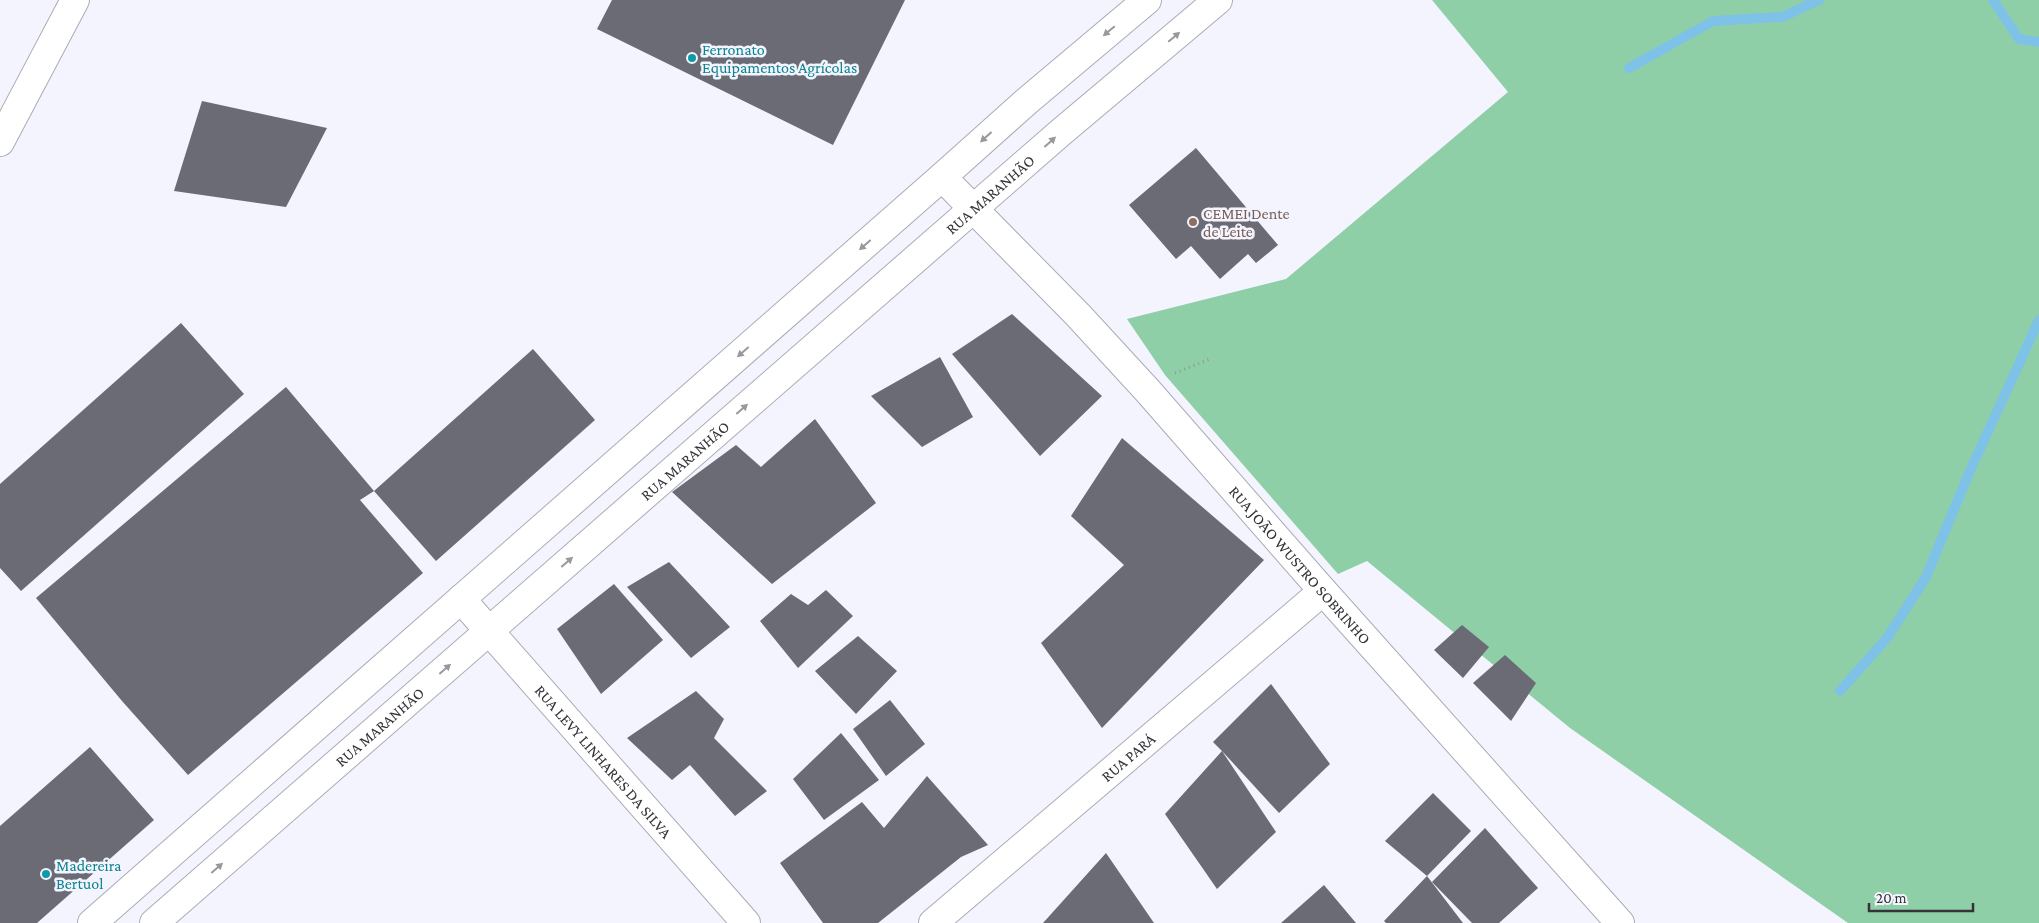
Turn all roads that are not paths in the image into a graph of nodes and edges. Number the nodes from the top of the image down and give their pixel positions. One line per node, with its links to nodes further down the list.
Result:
1 (75, 0): 4 (street)
2 (1147, 0): 5 (street, one-way to 5)
3 (1218, 0): 6 (street, RUA MARANHÃO, one-way to 3)
4 (0, 142)
5 (942, 177): 6 (street, RUA JOÃO WUSTRO SOBRINHO); 7 (street, one-way to 7)
6 (974, 209): 8 (street, RUA MARANHÃO); 9 (street, RUA JOÃO WUSTRO SOBRINHO)
7 (767, 331): 8 (street); 10 (street, one-way to 10)
8 (796, 362): 11 (street, RUA MARANHÃO, one-way to 8)
9 (1323, 591): 17 (street, RUA PARÁ); 18 (street, RUA JOÃO WUSTRO SOBRINHO)
10 (461, 599): 11 (street, RUA LEVY LINHARES DA SILVA); 12 (street)
11 (488, 631): 13 (street, RUA MARANHÃO, one-way to 11); 16 (street, RUA LEVY LINHARES DA SILVA)
12 (163, 861): 13 (street); 14 (street)
13 (190, 892): 15 (street, RUA MARANHÃO)
14 (92, 923)
15 (154, 923)
16 (746, 923)
17 (932, 923)
18 (1620, 923)

